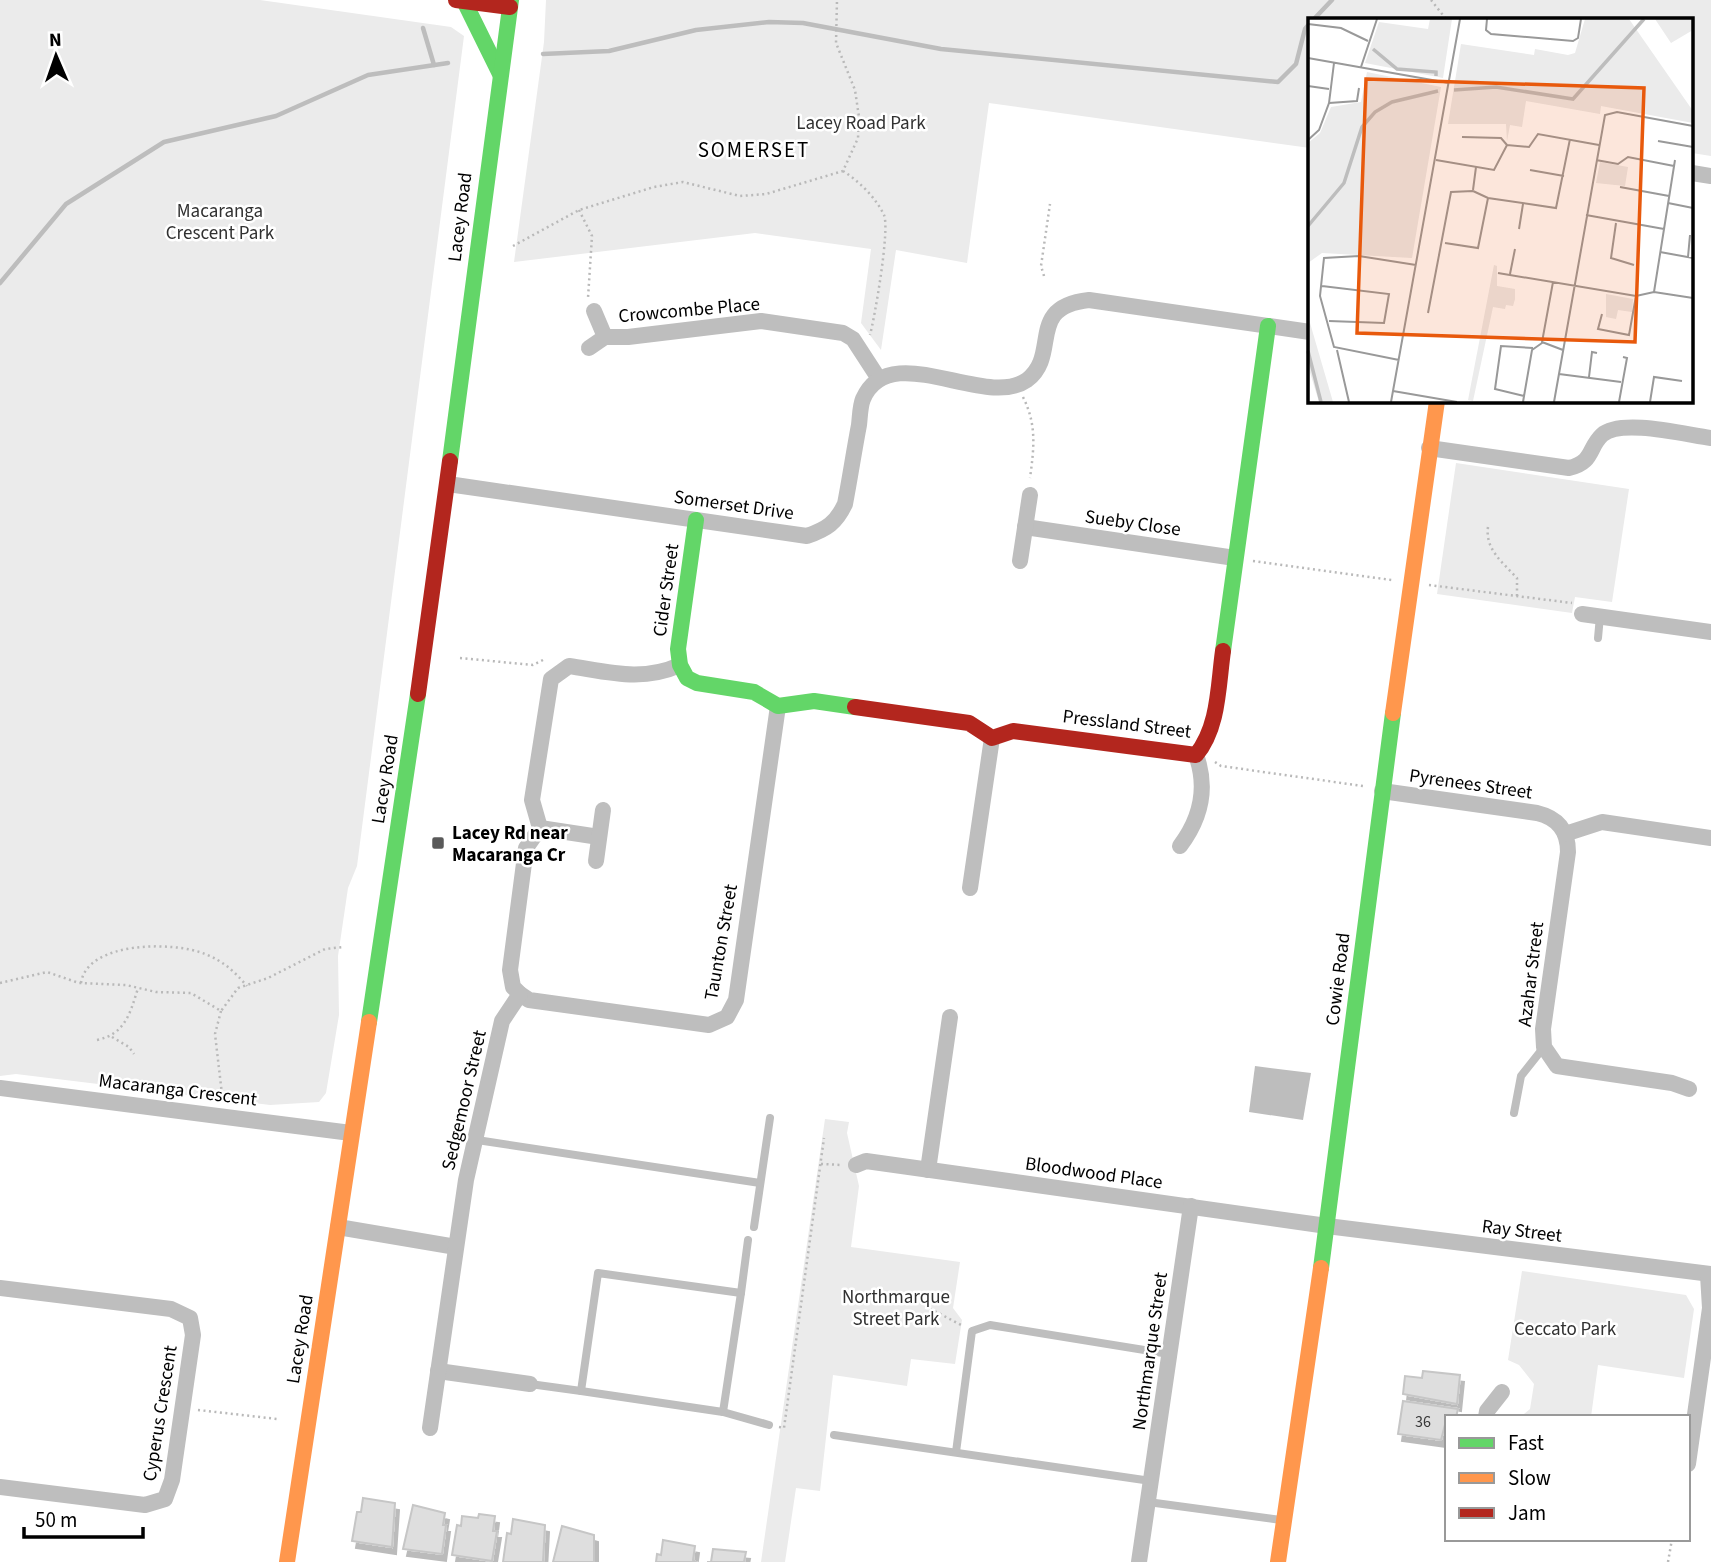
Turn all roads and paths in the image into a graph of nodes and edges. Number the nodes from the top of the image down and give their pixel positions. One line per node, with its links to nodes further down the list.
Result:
1 (837, 0): 7 (path)
2 (1431, 0): 5 (path)
3 (460, 1): 4 (street); 6 (street)
4 (511, 4): 6 (street, Lacey Road)
5 (1445, 18)
6 (500, 74): 23 (street, Lacey Road)
7 (844, 170): 9 (path); 16 (path)
8 (1050, 204): 11 (path)
9 (579, 210): 10 (path); 12 (path)
10 (513, 246)
11 (1044, 276)
12 (594, 311): 15 (street, Crowcombe Place)
13 (1268, 326): 14 (street); 19 (street); 28 (street, Pressland Street)
14 (1308, 332)
15 (605, 337): 17 (street, Crowcombe Place); 18 (street, Crowcombe Place)
16 (872, 344)
17 (589, 348)
18 (879, 379): 19 (street); 25 (street, Somerset Drive)
19 (1015, 385): 24 (path)
20 (1437, 402): 22 (street, Cowie Road)
21 (1711, 439): 22 (street)
22 (1429, 448): 43 (street, Cowie Road)
23 (448, 484): 25 (street, Somerset Drive); 69 (street, Lacey Road)
24 (1030, 495): 26 (street)
25 (696, 520): 39 (street, Cider Street)
26 (1025, 527): 28 (street, Sueby Close); 29 (street)
27 (1488, 527): 32 (path)
28 (1236, 558): 30 (path); 42 (street, Pressland Street)
29 (1020, 561)
30 (1399, 581)
31 (1422, 584): 32 (path)
32 (1517, 596): 33 (path)
33 (1582, 614): 34 (street)
34 (1600, 616): 35 (street); 36 (lane)
35 (1711, 632)
36 (1598, 638)
37 (460, 658): 38 (path)
38 (545, 659)
39 (680, 665): 40 (street); 45 (street)
40 (778, 706): 41 (street); 57 (street, Taunton Street)
41 (992, 738): 42 (street, Pressland Street); 51 (street)
42 (1196, 755): 43 (path); 49 (street)
43 (1374, 789): 46 (street, Pyrenees Street); 77 (street, Cowie Road)
44 (603, 810): 47 (street)
45 (540, 828): 47 (street); 57 (street)
46 (1565, 834): 48 (street); 62 (street, Azahar Street)
47 (599, 837): 50 (street)
48 (1711, 838)
49 (1180, 846)
50 (596, 861)
51 (970, 888)
52 (343, 947): 55 (path)
53 (0, 983): 54 (path)
54 (81, 983): 55 (path); 56 (path)
55 (247, 986): 58 (path)
56 (138, 988): 58 (path); 60 (path)
57 (520, 994): 71 (street, Sedgemoor Street)
58 (221, 1011): 67 (path)
59 (950, 1017): 74 (street)
60 (111, 1037): 61 (path); 63 (path)
61 (97, 1040)
62 (1544, 1047): 65 (street, Azahar Street); 66 (lane)
63 (134, 1054)
64 (0, 1088): 67 (street, Macaranga Crescent)
65 (1689, 1089)
66 (1514, 1113)
67 (225, 1116): 69 (street, Macaranga Crescent)
68 (769, 1118): 75 (lane)
69 (351, 1133): 78 (street, Lacey Road)
70 (824, 1138): 72 (path)
71 (477, 1140): 75 (lane); 81 (street, Sedgemoor Street)
72 (821, 1164): 73 (path); 96 (path)
73 (856, 1165): 74 (street, Bloodwood Place)
74 (928, 1170): 76 (street, Bloodwood Place)
75 (760, 1183): 79 (lane)
76 (1191, 1206): 77 (street, Bloodwood Place); 87 (street, Northmarque Street)
77 (1327, 1226): 82 (street, Ray Street); 104 (street, Cowie Road)
78 (338, 1227): 81 (street); 106 (street, Lacey Road)
79 (754, 1227)
80 (748, 1240): 84 (lane)
81 (456, 1247): 88 (street, Sedgemoor Street)
82 (1710, 1275): 99 (street)
83 (0, 1288): 92 (street, Cyperus Crescent)
84 (741, 1293): 90 (lane); 93 (lane)
85 (925, 1306): 86 (path)
86 (972, 1331): 87 (lane); 100 (lane)
87 (1169, 1354): 101 (street, Northmarque Street)
88 (438, 1371): 89 (street); 97 (street, Sedgemoor Street)
89 (530, 1384): 90 (lane)
90 (581, 1391): 93 (lane)
91 (1502, 1392): 94 (street)
92 (181, 1408): 95 (path); 102 (street, Cyperus Crescent)
93 (723, 1412): 96 (lane)
94 (1486, 1415)
95 (277, 1419)
96 (769, 1425)
97 (430, 1428)
98 (834, 1435): 100 (lane)
99 (1690, 1450)
100 (956, 1452): 101 (lane)
101 (1151, 1481): 103 (street, Northmarque Street)
102 (0, 1487)
103 (1148, 1502): 104 (lane); 107 (street, Northmarque Street)
104 (1284, 1520): 108 (street, Cowie Road)
105 (1672, 1541): 109 (path)
106 (287, 1562)
107 (1139, 1562)
108 (1278, 1562)
109 (1668, 1562)

